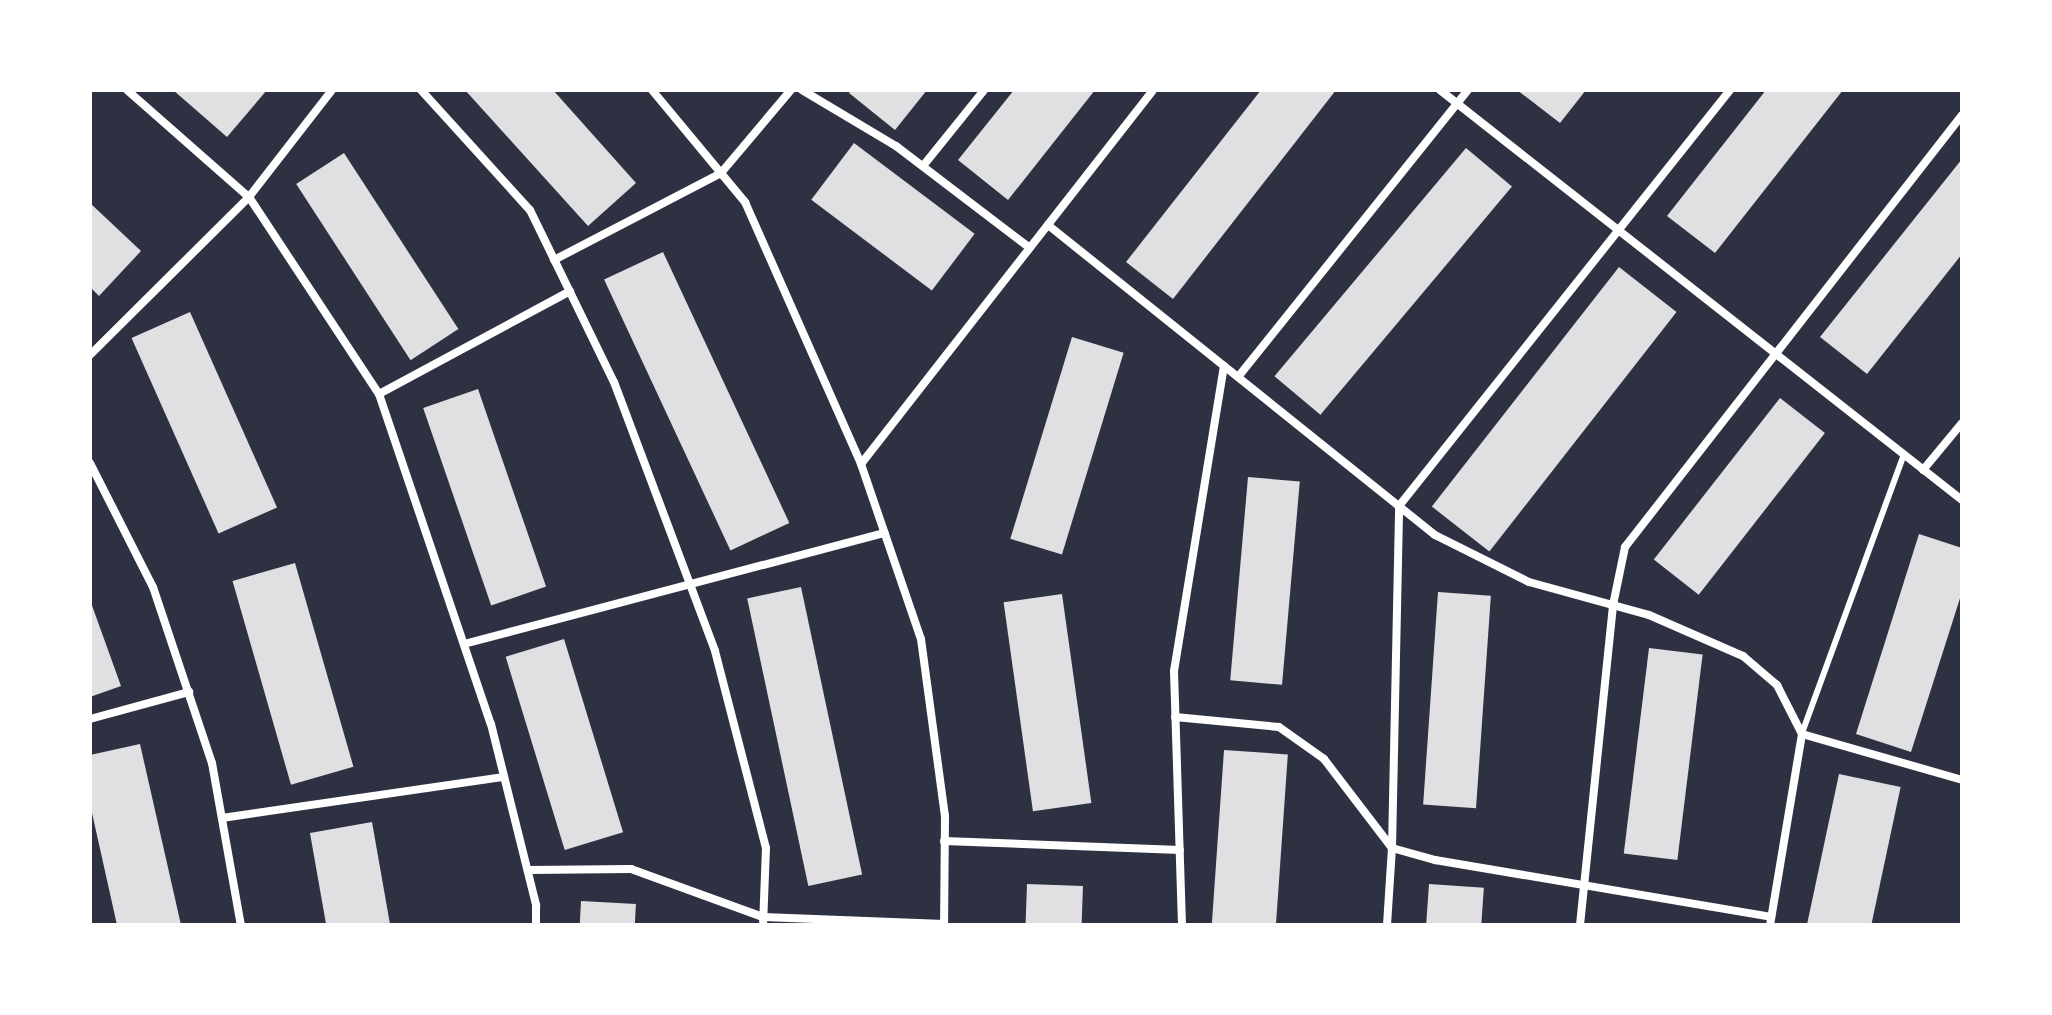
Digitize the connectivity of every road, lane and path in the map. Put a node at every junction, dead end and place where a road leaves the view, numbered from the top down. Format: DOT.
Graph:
graph roads {
  1 [pos="127,90"];
  2 [pos="332,90"];
  3 [pos="421,90"];
  4 [pos="652,90"];
  5 [pos="791,90"];
  6 [pos="802,90"];
  7 [pos="984,90"];
  8 [pos="1153,90"];
  9 [pos="1440,90"];
  10 [pos="1468,90"];
  11 [pos="1730,90"];
  12 [pos="1458,104"];
  13 [pos="1962,115"];
  14 [pos="923,166"];
  15 [pos="721,173"];
  16 [pos="249,197"];
  17 [pos="1048,225"];
  18 [pos="1618,230"];
  19 [pos="1030,248"];
  20 [pos="554,260"];
  21 [pos="570,291"];
  22 [pos="1775,353"];
  23 [pos="90,355"];
  24 [pos="1224,366"];
  25 [pos="1238,377"];
  26 [pos="379,394"];
  27 [pos="1962,423"];
  28 [pos="1904,455"];
  29 [pos="90,463"];
  30 [pos="861,464"];
  31 [pos="1923,470"];
  32 [pos="1962,500"];
  33 [pos="1399,506"];
  34 [pos="885,533"];
  35 [pos="690,584"];
  36 [pos="1613,605"];
  37 [pos="464,644"];
  38 [pos="189,692"];
  39 [pos="1175,717"];
  40 [pos="90,719"];
  41 [pos="1802,734"];
  42 [pos="504,777"];
  43 [pos="1962,780"];
  44 [pos="222,818"];
  45 [pos="944,841"];
  46 [pos="1392,848"];
  47 [pos="1180,850"];
  48 [pos="528,870"];
  49 [pos="1583,885"];
  50 [pos="763,921"];
  51 [pos="1771,921"];
  52 [pos="241,925"];
  53 [pos="536,925"];
  54 [pos="944,925"];
  55 [pos="1182,925"];
  56 [pos="1387,925"];
  57 [pos="1580,925"];
  1 -- 16 [label="street"];
  2 -- 16 [label="street"];
  3 -- 20 [label="street"];
  4 -- 15 [label="street"];
  5 -- 15 [label="street"];
  6 -- 14 [label="street"];
  7 -- 14 [label="street"];
  8 -- 17 [label="street"];
  9 -- 12 [label="street"];
  10 -- 12 [label="street"];
  11 -- 18 [label="street"];
  12 -- 18 [label="street"];
  12 -- 25 [label="street"];
  13 -- 22 [label="street"];
  14 -- 19 [label="street"];
  15 -- 20 [label="street"];
  15 -- 30 [label="street"];
  16 -- 23 [label="street"];
  16 -- 26 [label="street"];
  17 -- 19 [label="street"];
  17 -- 24 [label="street"];
  18 -- 22 [label="street"];
  18 -- 33 [label="street"];
  19 -- 30 [label="street"];
  20 -- 21 [label="street"];
  21 -- 26 [label="street"];
  21 -- 35 [label="street"];
  22 -- 28 [label="street"];
  22 -- 36 [label="street"];
  24 -- 25 [label="street"];
  24 -- 39 [label="street"];
  25 -- 33 [label="street"];
  26 -- 37 [label="street"];
  27 -- 31 [label="street"];
  28 -- 31 [label="street"];
  28 -- 41 [label="lane"];
  29 -- 38 [label="street"];
  30 -- 34 [label="street"];
  31 -- 32 [label="street"];
  33 -- 36 [label="street"];
  33 -- 46 [label="street"];
  34 -- 35 [label="street"];
  34 -- 45 [label="street"];
  35 -- 37 [label="street"];
  35 -- 50 [label="street"];
  36 -- 41 [label="street"];
  36 -- 49 [label="street"];
  37 -- 42 [label="street"];
  38 -- 40 [label="street"];
  38 -- 44 [label="street"];
  39 -- 46 [label="street"];
  39 -- 47 [label="street"];
  41 -- 43 [label="street"];
  41 -- 51 [label="street"];
  42 -- 44 [label="street"];
  42 -- 48 [label="street"];
  44 -- 52 [label="street"];
  45 -- 47 [label="street"];
  45 -- 54 [label="street"];
  46 -- 49 [label="street"];
  46 -- 56 [label="street"];
  47 -- 55 [label="street"];
  48 -- 50 [label="street"];
  48 -- 53 [label="street"];
  49 -- 51 [label="street"];
  49 -- 57 [label="street"];
  50 -- 54 [label="street"];
}
